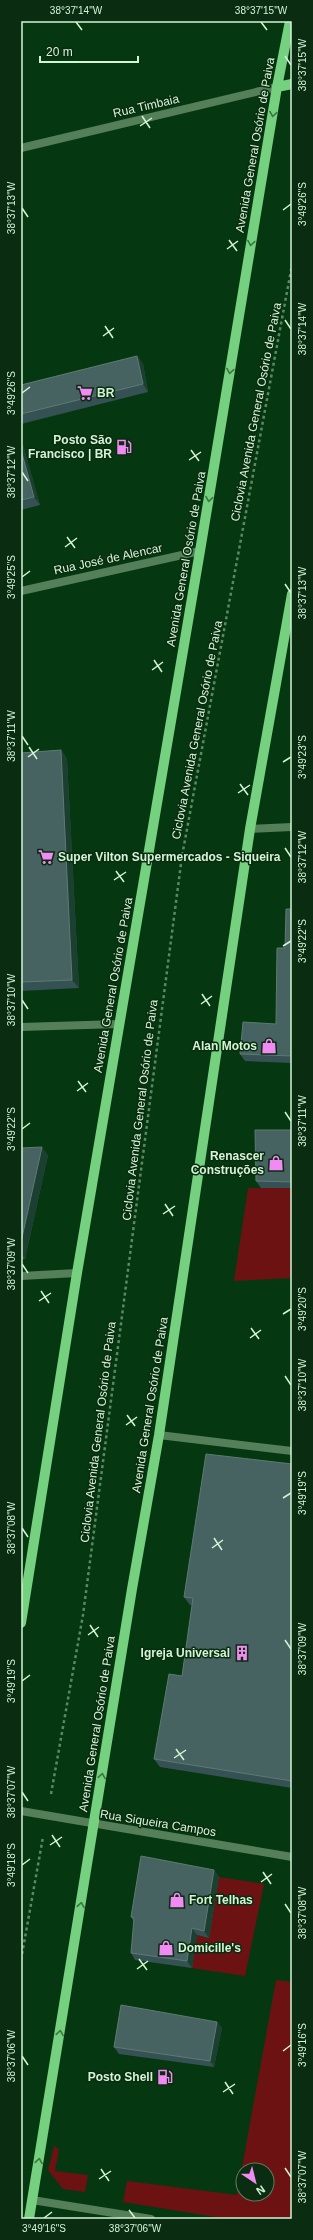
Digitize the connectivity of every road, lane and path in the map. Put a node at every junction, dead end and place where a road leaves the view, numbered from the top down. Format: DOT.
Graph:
graph roads {
  1 [pos="290,21"];
  2 [pos="292,84"];
  3 [pos="277,87"];
  4 [pos="21,148"];
  5 [pos="292,265"];
  6 [pos="200,551"];
  7 [pos="21,591"];
  8 [pos="292,594"];
  9 [pos="292,827"];
  10 [pos="250,829"];
  11 [pos="119,1024"];
  12 [pos="21,1027"];
  13 [pos="77,1273"];
  14 [pos="21,1276"];
  15 [pos="159,1435"];
  16 [pos="292,1451"];
  17 [pos="21,1623"];
  18 [pos="21,1811"];
  19 [pos="47,1816"];
  20 [pos="94,1824"];
  21 [pos="292,1857"];
  22 [pos="21,1960"];
  23 [pos="32,2200"];
  24 [pos="29,2219"];
  25 [pos="151,2219"];
  1 -- 3 [label="main road, Avenida General Osório de Paiva"];
  2 -- 3 [label="main road"];
  3 -- 4 [label="street, Rua Timbaia"];
  3 -- 6 [label="main road, Avenida General Osório de Paiva, one-way"];
  5 -- 19 [label="path, Ciclovia Avenida General Osório de Paiva"];
  6 -- 7 [label="street, Rua José de Alencar"];
  6 -- 11 [label="main road, Avenida General Osório de Paiva"];
  8 -- 10 [label="main road, Avenida General Osório de Paiva"];
  9 -- 10 [label="street"];
  10 -- 15 [label="main road, Avenida General Osório de Paiva"];
  11 -- 12 [label="street"];
  11 -- 13 [label="main road, Avenida General Osório de Paiva"];
  13 -- 14 [label="street"];
  13 -- 17 [label="main road, Avenida General Osório de Paiva"];
  15 -- 16 [label="street"];
  20 -- 15 [label="main road, Avenida General Osório de Paiva, one-way"];
  18 -- 19 [label="street, Rua Siqueira Campos"];
  19 -- 20 [label="street, Rua Siqueira Campos"];
  19 -- 22 [label="path, Ciclovia Avenida General Osório de Paiva"];
  20 -- 21 [label="street, Rua Siqueira Campos"];
  23 -- 20 [label="main road, Avenida General Osório de Paiva, one-way"];
  23 -- 24 [label="main road, Avenida General Osório de Paiva"];
  23 -- 25 [label="street"];
}
